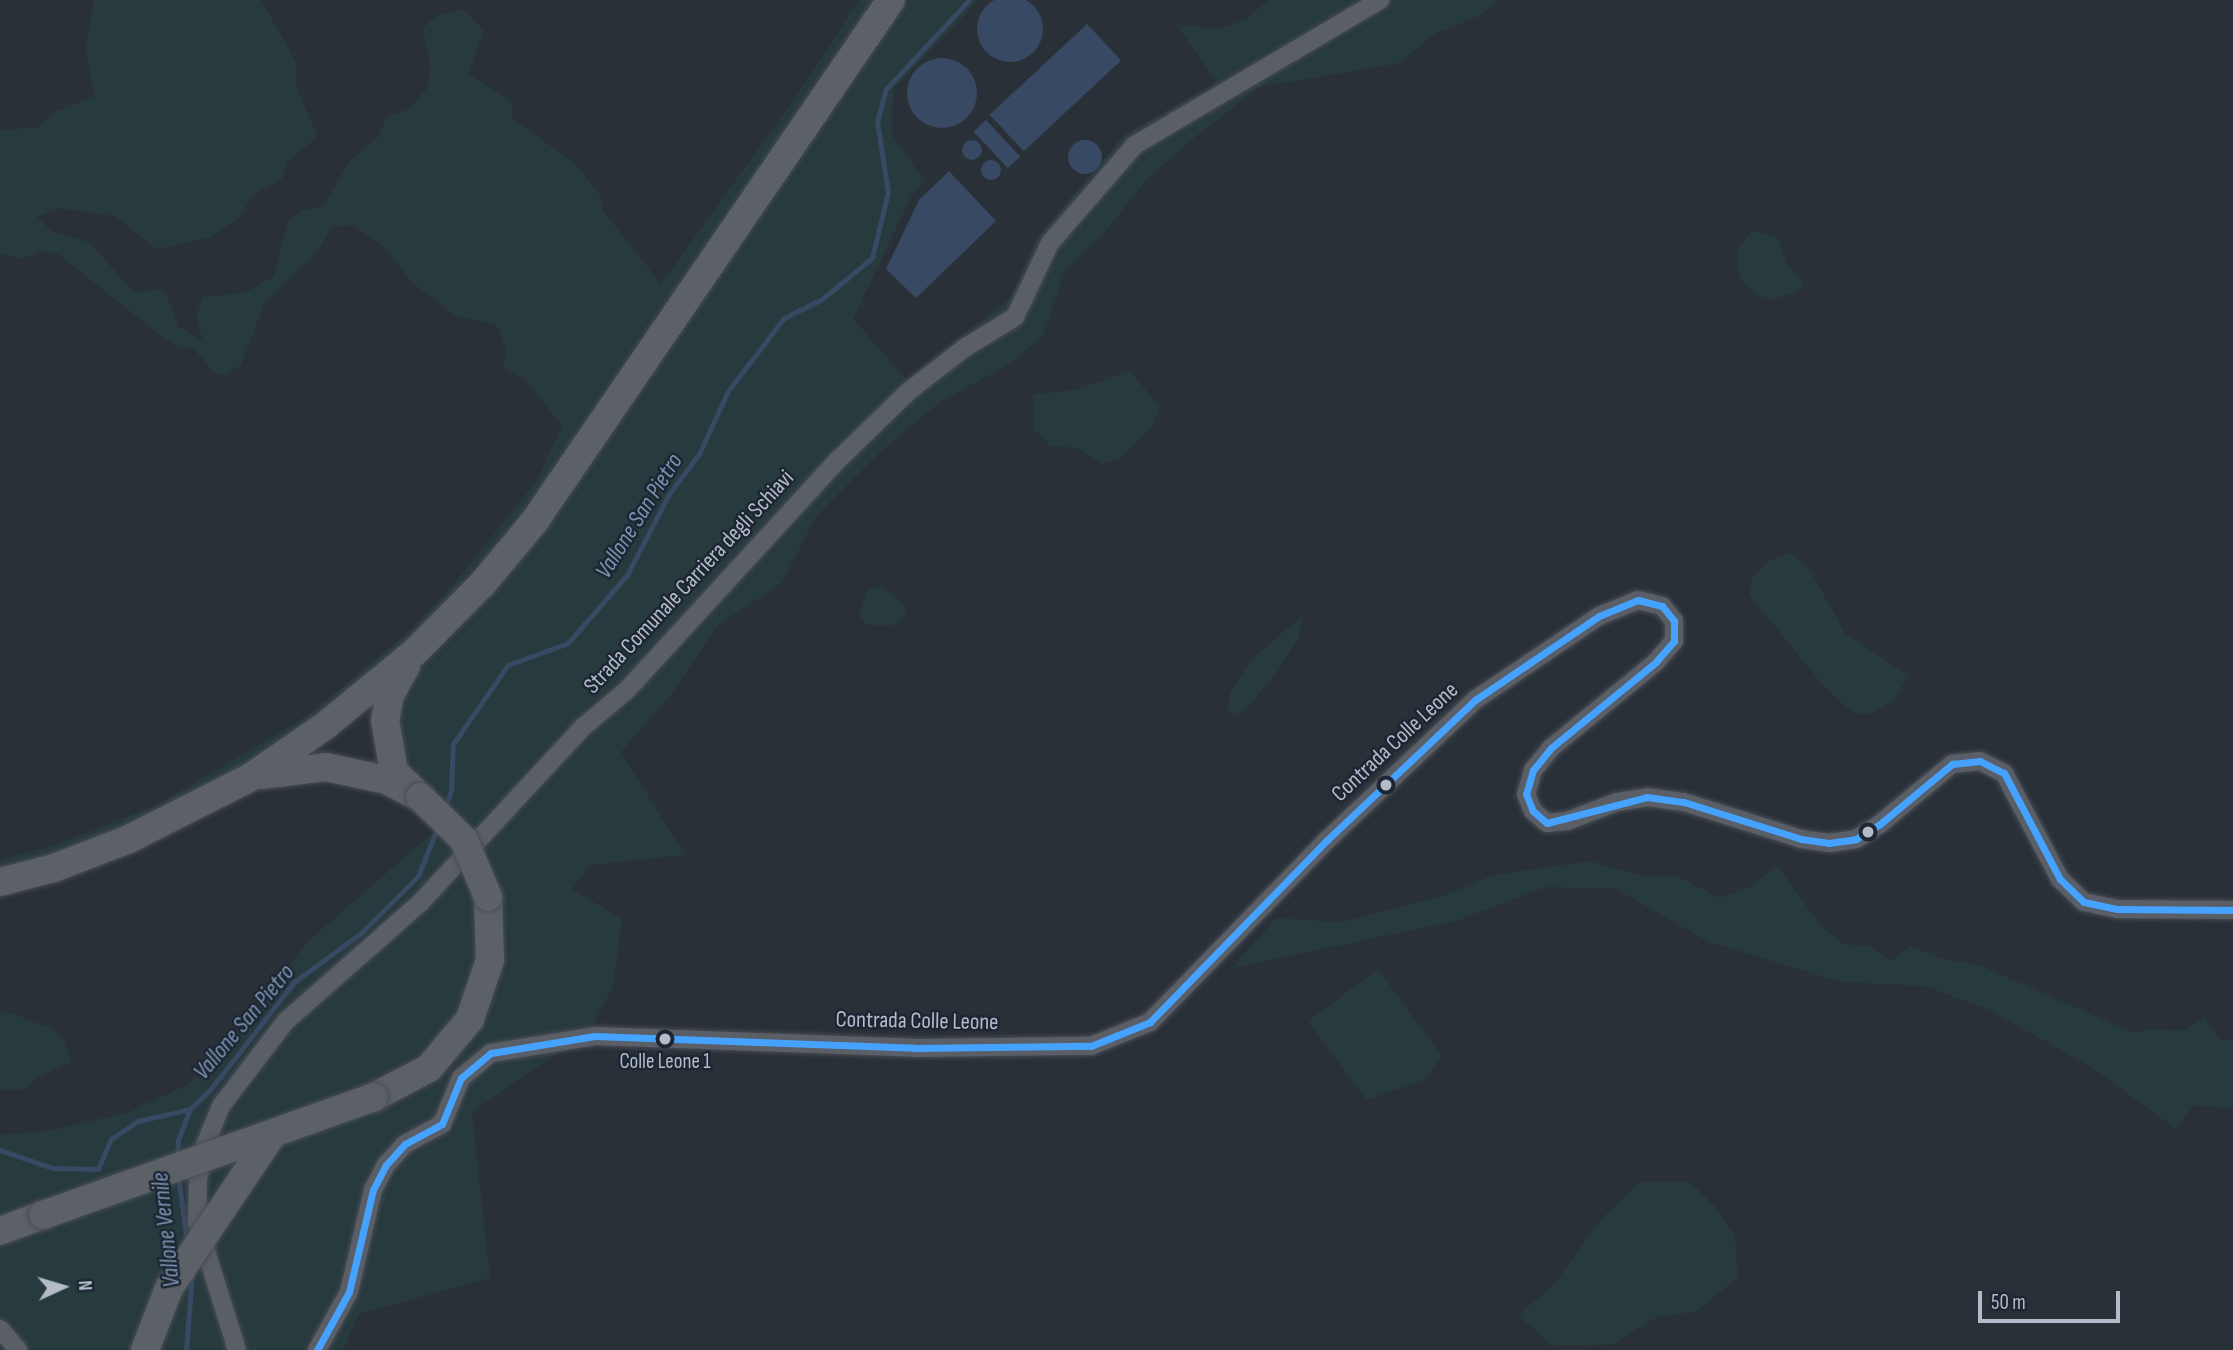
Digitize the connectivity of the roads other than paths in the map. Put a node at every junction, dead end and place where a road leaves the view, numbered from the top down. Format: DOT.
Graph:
graph roads {
  1 [pos="891,0"];
  2 [pos="1380,0"];
  3 [pos="415,652"];
  4 [pos="251,777"];
  5 [pos="420,797"];
  6 [pos="0,882"];
  7 [pos="2233,910"];
  8 [pos="271,1136"];
  9 [pos="5,1233"];
  10 [pos="2,1328"];
  11 [pos="18,1350"];
  12 [pos="145,1350"];
  13 [pos="237,1350"];
  14 [pos="317,1350"];
  1 -- 3 [label="main road"];
  2 -- 13 [label="street, Strada Comunale Carriera degli Schiavi"];
  3 -- 4 [label="main road"];
  3 -- 5 [label="main road"];
  4 -- 5 [label="main road"];
  4 -- 6 [label="main road"];
  5 -- 8 [label="main road, bridge"];
  7 -- 14 [label="street, Contrada Colle Leone"];
  8 -- 9 [label="main road, bridge"];
  8 -- 12 [label="main road, bridge"];
  10 -- 11 [label="street"];
}
